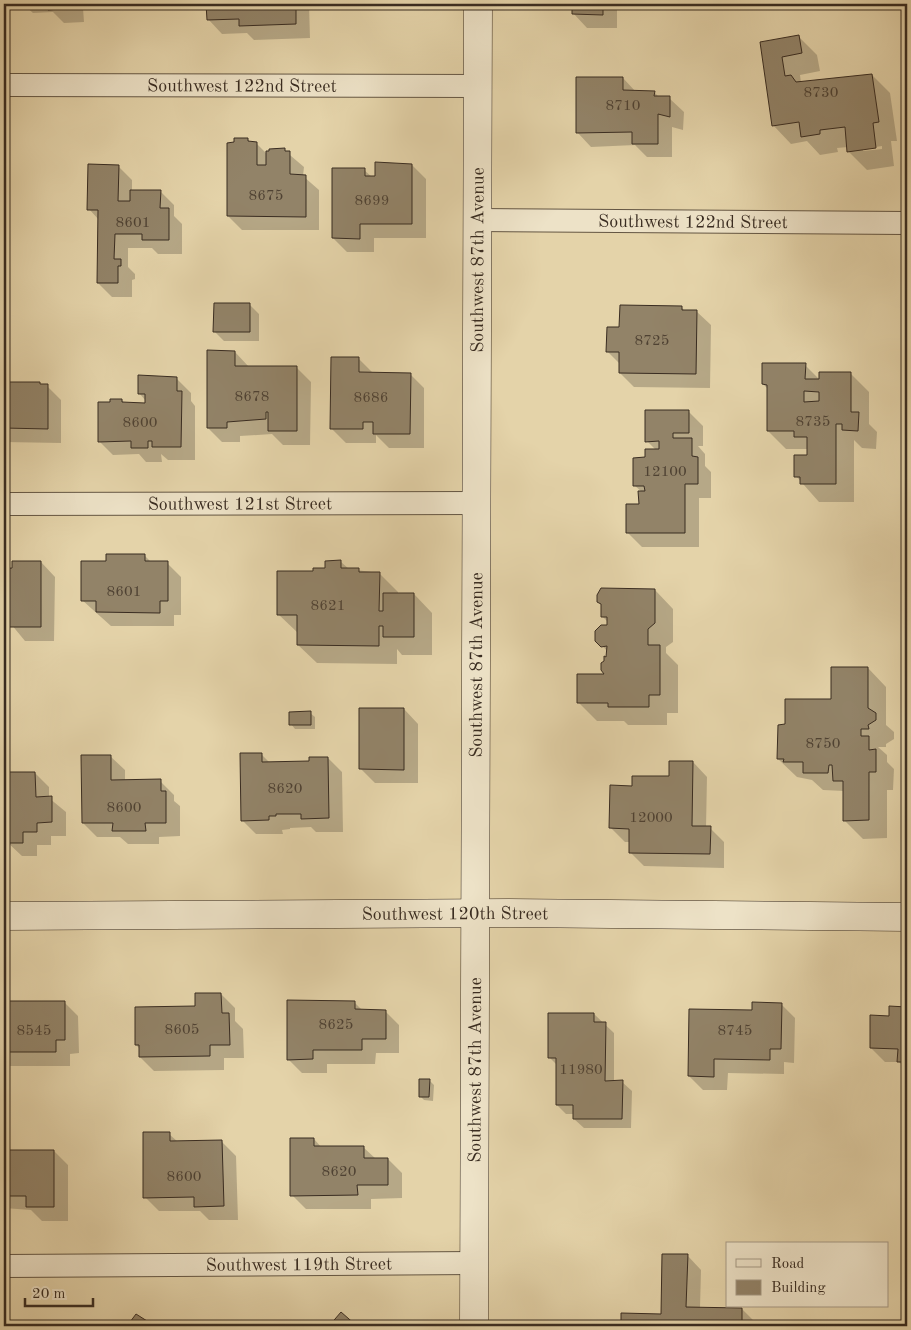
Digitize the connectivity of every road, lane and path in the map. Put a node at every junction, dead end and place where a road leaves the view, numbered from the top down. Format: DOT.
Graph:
graph roads {
  1 [pos="478,4"];
  2 [pos="4,85"];
  3 [pos="480,86"];
  4 [pos="478,220"];
  5 [pos="907,223"];
  6 [pos="478,503"];
  7 [pos="4,504"];
  8 [pos="476,913"];
  9 [pos="4,916"];
  10 [pos="907,917"];
  11 [pos="475,1263"];
  12 [pos="4,1266"];
  13 [pos="474,1326"];
  1 -- 3 [label="main road, Southwest 87th Avenue"];
  2 -- 3 [label="street, Southwest 122nd Street"];
  3 -- 4 [label="main road, Southwest 87th Avenue"];
  4 -- 5 [label="street, Southwest 122nd Street"];
  4 -- 6 [label="main road, Southwest 87th Avenue"];
  6 -- 7 [label="street, Southwest 121st Street"];
  6 -- 8 [label="main road, Southwest 87th Avenue"];
  8 -- 9 [label="main road, Southwest 120th Street"];
  8 -- 10 [label="main road, Southwest 120th Street"];
  8 -- 11 [label="main road, Southwest 87th Avenue"];
  11 -- 12 [label="street, Southwest 119th Street"];
  11 -- 13 [label="main road, Southwest 87th Avenue"];
}
